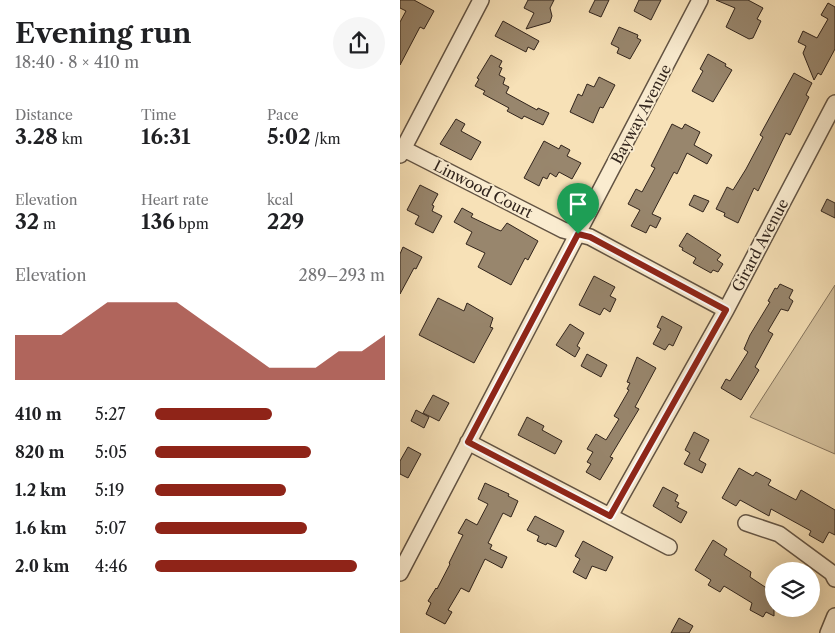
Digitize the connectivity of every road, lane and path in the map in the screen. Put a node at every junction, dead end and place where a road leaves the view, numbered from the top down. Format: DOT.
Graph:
graph roads {
  1 [pos="481,0"];
  2 [pos="700,0"];
  3 [pos="835,103"];
  4 [pos="401,150"];
  5 [pos="578,234"];
  6 [pos="726,310"];
  7 [pos="468,442"];
  8 [pos="610,516"];
  9 [pos="746,523"];
  10 [pos="669,547"];
  11 [pos="400,573"];
  12 [pos="835,579"];
  13 [pos="835,616"];
  14 [pos="828,633"];
  1 -- 4 [label="street"];
  2 -- 5 [label="street, Bayway Avenue"];
  3 -- 6 [label="street, Girard Avenue"];
  4 -- 5 [label="street, Linwood Court"];
  5 -- 6 [label="street, Linwood Court"];
  5 -- 7 [label="street, Bayway Avenue"];
  6 -- 8 [label="street, Girard Avenue"];
  7 -- 8 [label="street"];
  7 -- 11 [label="street, Bayway Avenue"];
  8 -- 10 [label="street"];
  9 -- 12 [label="street"];
  13 -- 14 [label="street"];
}
